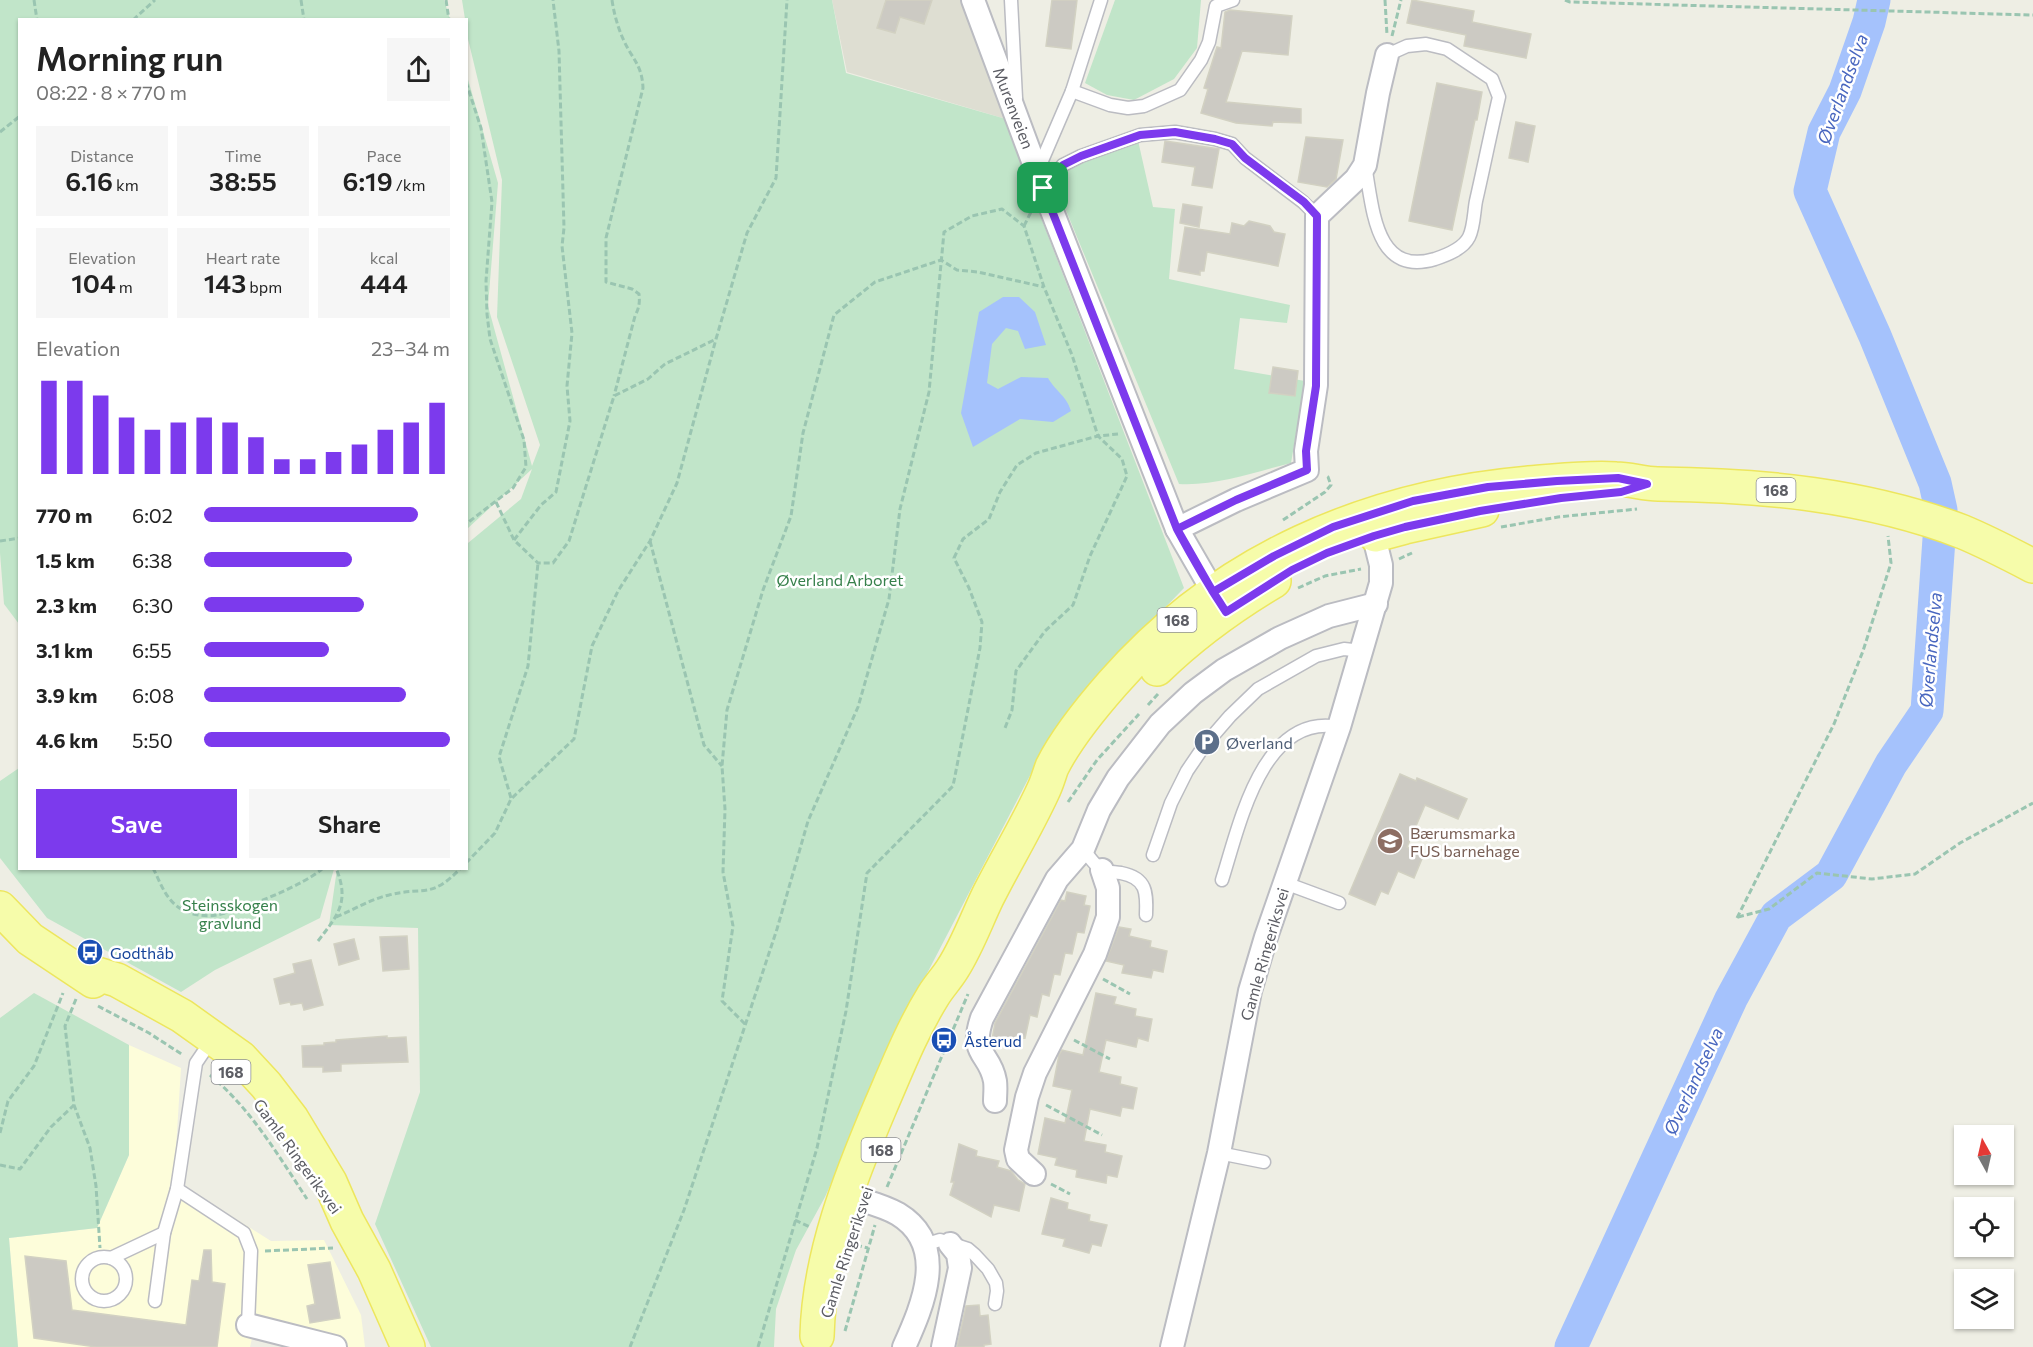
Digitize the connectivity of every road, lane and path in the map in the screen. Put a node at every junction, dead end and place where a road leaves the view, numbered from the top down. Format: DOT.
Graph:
graph roads {
  1 [pos="34,0"];
  2 [pos="154,0"];
  3 [pos="301,0"];
  4 [pos="446,0"];
  5 [pos="553,0"];
  6 [pos="612,0"];
  7 [pos="787,0"];
  8 [pos="973,0"];
  9 [pos="1011,0"];
  10 [pos="1101,0"];
  11 [pos="1233,0"];
  12 [pos="1385,0"];
  13 [pos="1401,0"];
  14 [pos="1565,0"];
  15 [pos="2033,15"];
  16 [pos="37,18"];
  17 [pos="135,18"];
  18 [pos="304,18"];
  19 [pos="448,18"];
  20 [pos="1387,55"];
  21 [pos="468,88"];
  22 [pos="1072,91"];
  23 [pos="18,117"];
  24 [pos="1018,120"];
  25 [pos="0,130"];
  26 [pos="1365,165"];
  27 [pos="1040,179"];
  28 [pos="1317,216"];
  29 [pos="941,260"];
  30 [pos="1044,287"];
  31 [pos="716,339"];
  32 [pos="614,396"];
  33 [pos="1098,436"];
  34 [pos="1307,470"];
  35 [pos="1645,496"];
  36 [pos="496,502"];
  37 [pos="1896,522"];
  38 [pos="468,523"];
  39 [pos="1276,525"];
  40 [pos="1494,528"];
  41 [pos="1177,529"];
  42 [pos="18,538"];
  43 [pos="1374,538"];
  44 [pos="514,540"];
  45 [pos="0,541"];
  46 [pos="650,542"];
  47 [pos="1414,552"];
  48 [pos="538,563"];
  49 [pos="2033,566"];
  50 [pos="1219,602"];
  51 [pos="1376,604"];
  52 [pos="1362,651"];
  53 [pos="1339,727"];
  54 [pos="1005,728"];
  55 [pos="722,766"];
  56 [pos="511,799"];
  57 [pos="2033,803"];
  58 [pos="1083,849"];
  59 [pos="1153,855"];
  60 [pos="468,861"];
  61 [pos="154,870"];
  62 [pos="321,870"];
  63 [pos="337,870"];
  64 [pos="459,870"];
  65 [pos="1102,870"];
  66 [pos="1222,880"];
  67 [pos="1285,883"];
  68 [pos="1340,903"];
  69 [pos="0,908"];
  70 [pos="1146,915"];
  71 [pos="336,917"];
  72 [pos="318,941"];
  73 [pos="1088,969"];
  74 [pos="73,984"];
  75 [pos="1130,994"];
  76 [pos="745,1024"];
  77 [pos="1056,1031"];
  78 [pos="205,1050"];
  79 [pos="1110,1059"];
  80 [pos="1027,1097"];
  81 [pos="995,1101"];
  82 [pos="74,1105"];
  83 [pos="0,1132"];
  84 [pos="1102,1135"];
  85 [pos="1219,1153"];
  86 [pos="1264,1162"];
  87 [pos="0,1165"];
  88 [pos="1034,1174"];
  89 [pos="889,1182"];
  90 [pos="177,1189"];
  91 [pos="308,1200"];
  92 [pos="863,1201"];
  93 [pos="164,1233"];
  94 [pos="337,1236"];
  95 [pos="950,1244"];
  96 [pos="924,1245"];
  97 [pos="251,1251"];
  98 [pos="106,1258"];
  99 [pos="155,1301"];
  100 [pos="995,1304"];
  101 [pos="248,1325"];
  102 [pos="825,1340"];
  103 [pos="334,1347"];
  104 [pos="408,1347"];
  105 [pos="630,1347"];
  106 [pos="758,1347"];
  107 [pos="904,1347"];
  108 [pos="943,1347"];
  109 [pos="1172,1347"];
  1 -- 16 [label="path"];
  2 -- 17 [label="path"];
  3 -- 18 [label="path"];
  4 -- 19 [label="path"];
  5 -- 44 [label="path"];
  6 -- 32 [label="path"];
  7 -- 31 [label="path"];
  8 -- 24 [label="street, Murenveien"];
  9 -- 24 [label="lane"];
  10 -- 22 [label="lane"];
  11 -- 22 [label="lane"];
  12 -- 20 [label="path"];
  13 -- 20 [label="path"];
  14 -- 15 [label="path"];
  20 -- 26 [label="street"];
  20 -- 26 [label="lane"];
  21 -- 36 [label="path"];
  22 -- 27 [label="lane"];
  23 -- 25 [label="path"];
  24 -- 27 [label="street, Murenveien"];
  26 -- 28 [label="street"];
  27 -- 28 [label="lane"];
  27 -- 41 [label="street, Murenveien"];
  28 -- 34 [label="street"];
  29 -- 30 [label="path"];
  29 -- 30 [label="path"];
  29 -- 55 [label="path"];
  29 -- 76 [label="path"];
  30 -- 33 [label="path"];
  31 -- 32 [label="path"];
  31 -- 46 [label="path"];
  32 -- 48 [label="path"];
  33 -- 54 [label="path"];
  33 -- 106 [label="path"];
  34 -- 39 [label="path"];
  34 -- 41 [label="street"];
  35 -- 37 [label="main road, Gamle Ringeriksvei / 168"];
  35 -- 40 [label="path"];
  35 -- 43 [label="main road, Gamle Ringeriksvei / 168"];
  36 -- 38 [label="path"];
  36 -- 44 [label="path"];
  37 -- 49 [label="main road, Gamle Ringeriksvei / 168"];
  37 -- 57 [label="path"];
  41 -- 50 [label="street, Murenveien"];
  42 -- 45 [label="path"];
  43 -- 47 [label="path"];
  43 -- 50 [label="main road, Gamle Ringeriksvei / 168"];
  43 -- 51 [label="street, Gamle Ringeriksvei"];
  44 -- 48 [label="path"];
  46 -- 55 [label="path"];
  46 -- 56 [label="path"];
  48 -- 56 [label="path"];
  50 -- 92 [label="main road, Gamle Ringeriksvei / 168"];
  51 -- 52 [label="street, Gamle Ringeriksvei"];
  51 -- 58 [label="street"];
  52 -- 53 [label="street, Gamle Ringeriksvei"];
  52 -- 59 [label="lane"];
  53 -- 66 [label="lane"];
  53 -- 67 [label="street, Gamle Ringeriksvei"];
  55 -- 76 [label="path"];
  56 -- 60 [label="path"];
  58 -- 65 [label="lane"];
  58 -- 81 [label="street"];
  61 -- 62 [label="path"];
  63 -- 71 [label="path"];
  64 -- 71 [label="path"];
  65 -- 70 [label="lane"];
  65 -- 73 [label="street"];
  67 -- 68 [label="lane"];
  67 -- 85 [label="street, Gamle Ringeriksvei"];
  69 -- 74 [label="main road, Gamle Ringeriksvei / 168"];
  71 -- 72 [label="path"];
  73 -- 75 [label="path"];
  73 -- 77 [label="street"];
  74 -- 78 [label="main road, Gamle Ringeriksvei / 168"];
  74 -- 82 [label="path"];
  74 -- 83 [label="path"];
  76 -- 105 [label="path"];
  77 -- 79 [label="path"];
  77 -- 80 [label="street"];
  78 -- 90 [label="lane"];
  78 -- 91 [label="path"];
  78 -- 94 [label="main road, Gamle Ringeriksvei / 168"];
  80 -- 84 [label="path"];
  80 -- 88 [label="street"];
  82 -- 87 [label="path"];
  82 -- 98 [label="path"];
  85 -- 86 [label="lane"];
  85 -- 109 [label="street, Gamle Ringeriksvei"];
  89 -- 92 [label="path"];
  90 -- 93 [label="lane"];
  90 -- 97 [label="lane"];
  92 -- 96 [label="street"];
  92 -- 102 [label="path"];
  92 -- 102 [label="main road, Gamle Ringeriksvei / 168"];
  93 -- 98 [label="lane"];
  93 -- 99 [label="lane"];
  94 -- 97 [label="path"];
  94 -- 104 [label="main road, Gamle Ringeriksvei / 168"];
  95 -- 96 [label="lane"];
  95 -- 100 [label="lane"];
  95 -- 108 [label="street"];
  96 -- 107 [label="street"];
  97 -- 101 [label="lane"];
  101 -- 103 [label="street"];
}
